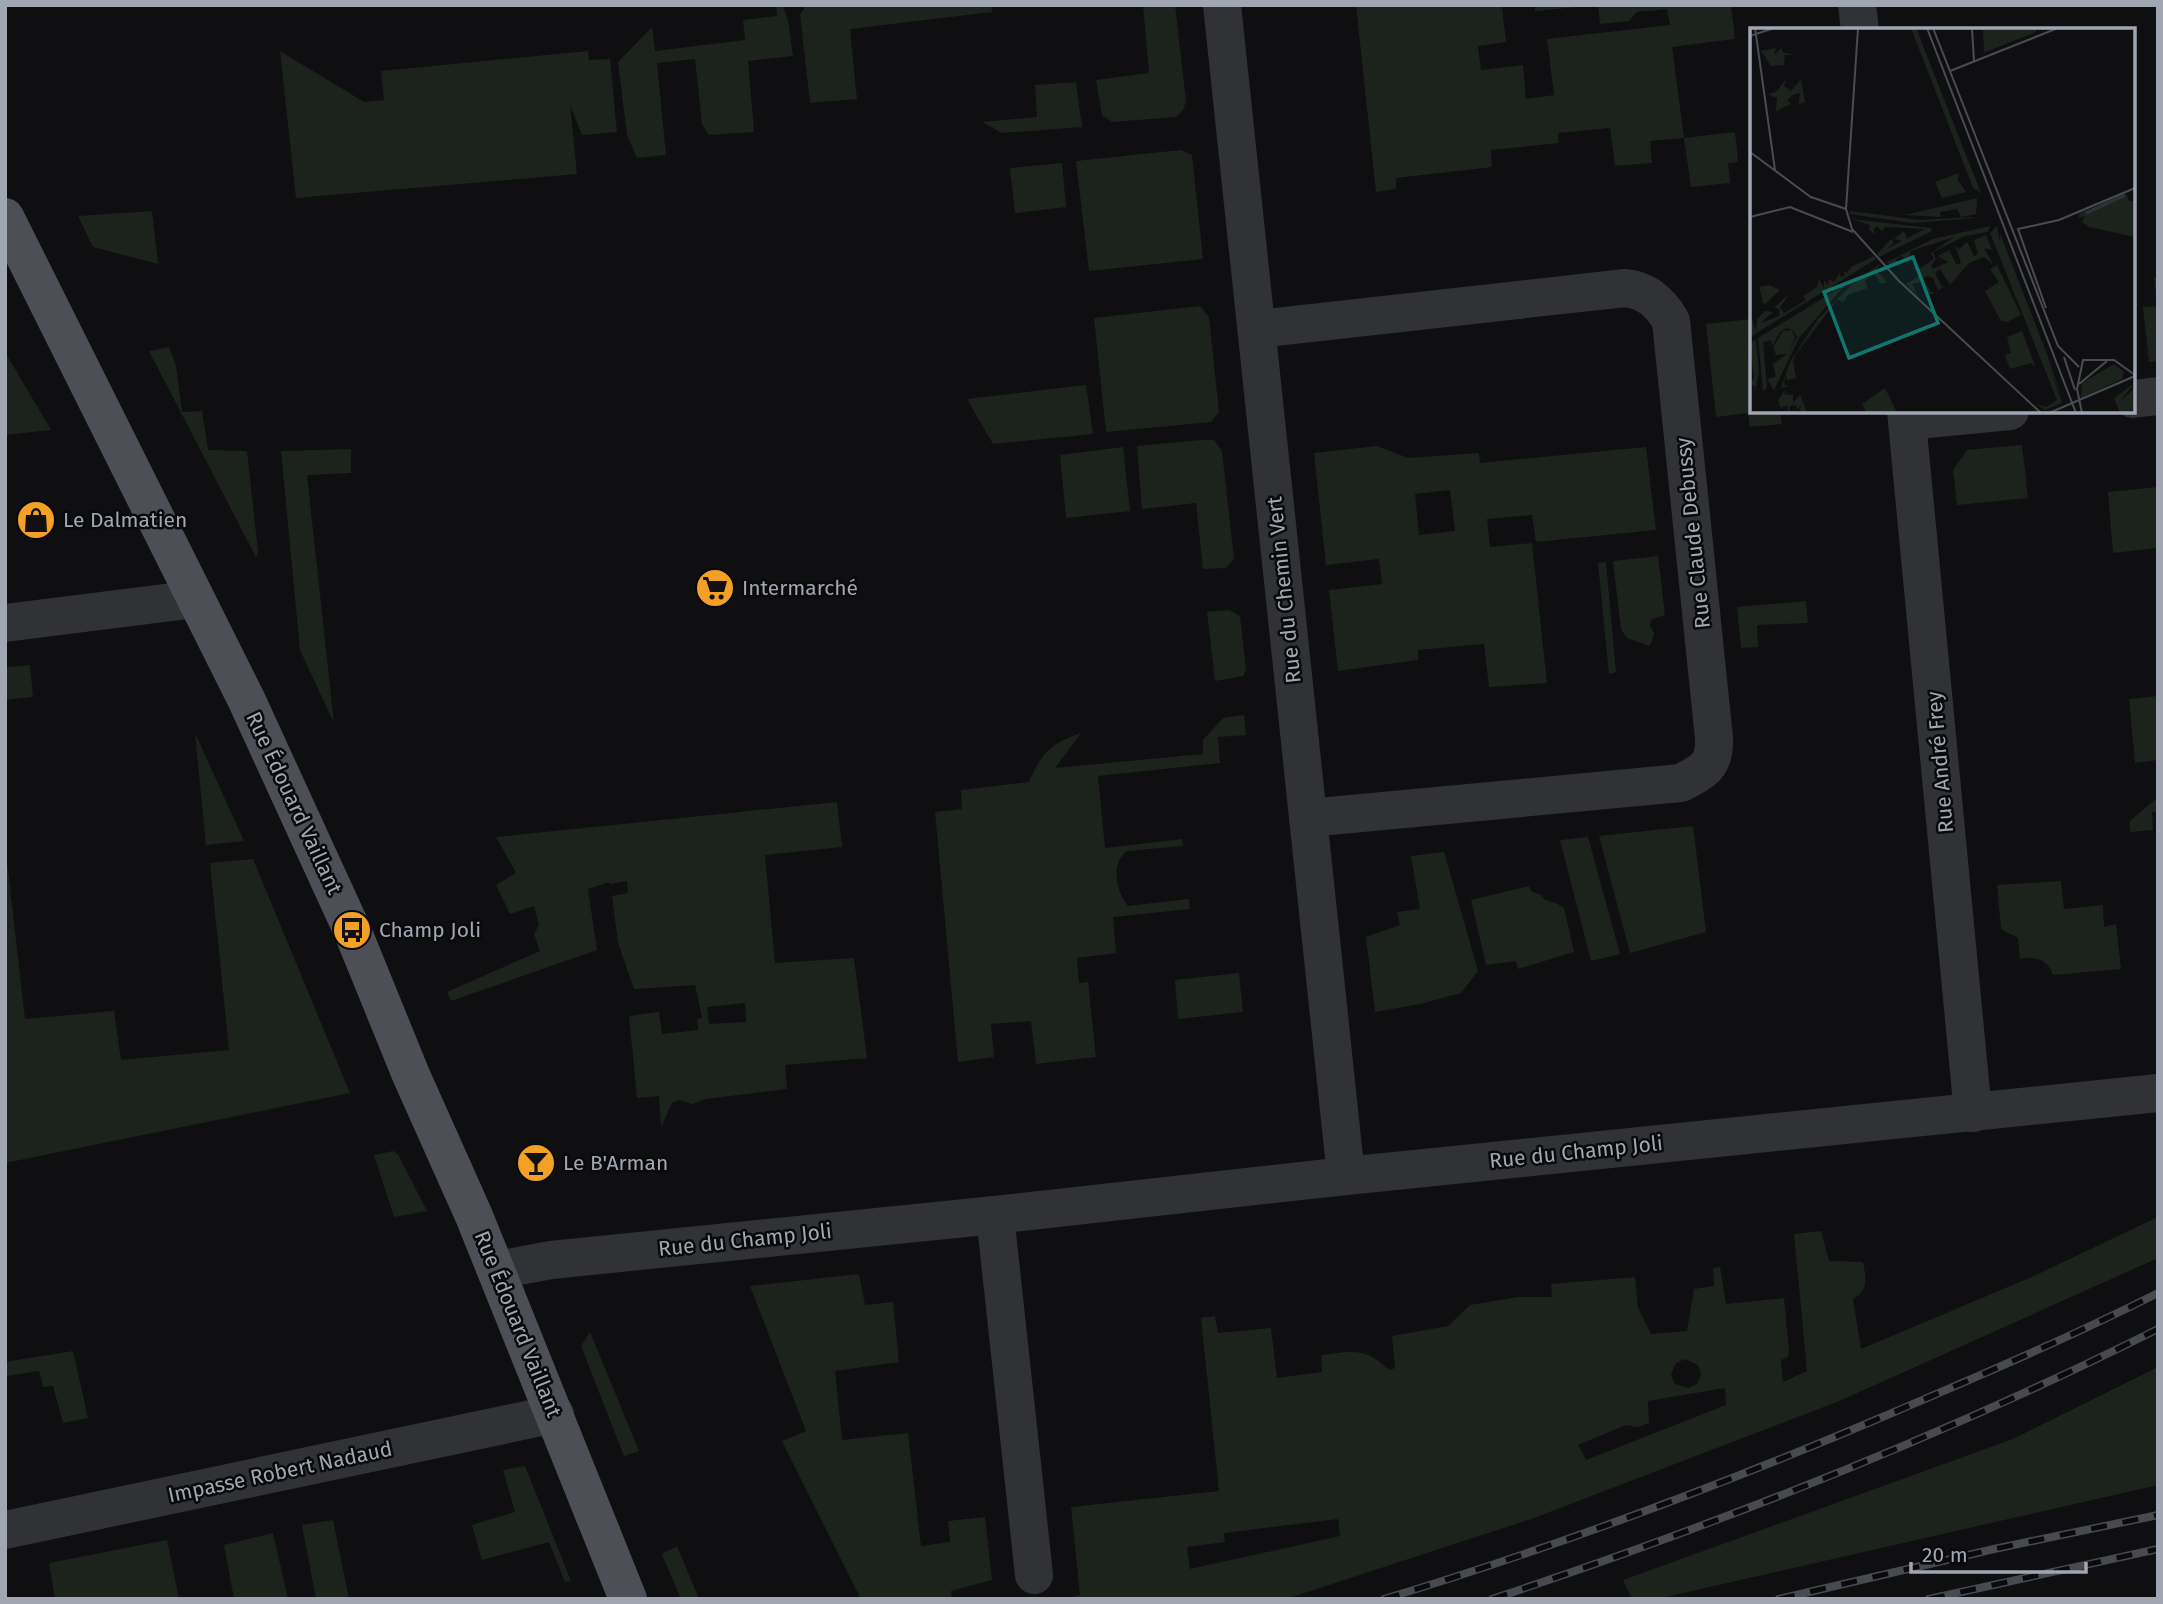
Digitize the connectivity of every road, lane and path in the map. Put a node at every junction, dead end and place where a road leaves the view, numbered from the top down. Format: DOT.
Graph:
graph roads {
  1 [pos="1222,5"];
  2 [pos="1857,5"];
  3 [pos="1860,28"];
  4 [pos="8,229"];
  5 [pos="1256,329"];
  6 [pos="2158,396"];
  7 [pos="2135,398"];
  8 [pos="1969,413"];
  9 [pos="1907,416"];
  10 [pos="197,599"];
  11 [pos="5,623"];
  12 [pos="1308,818"];
  13 [pos="2158,1093"];
  14 [pos="1973,1113"];
  15 [pos="1346,1175"];
  16 [pos="995,1215"];
  17 [pos="497,1270"];
  18 [pos="555,1414"];
  19 [pos="5,1530"];
  20 [pos="1034,1575"];
  21 [pos="628,1599"];
  1 -- 5 [label="street, Rue du Chemin Vert"];
  2 -- 3 [label="street"];
  4 -- 10 [label="main road, Rue Édouard Vaillant"];
  5 -- 12 [label="street, Rue du Chemin Vert"];
  5 -- 12 [label="street, Rue Claude Debussy"];
  6 -- 7 [label="street"];
  8 -- 9 [label="street"];
  9 -- 14 [label="street, Rue André Frey"];
  10 -- 11 [label="street"];
  10 -- 17 [label="main road, Rue Édouard Vaillant"];
  12 -- 15 [label="street, Rue du Chemin Vert"];
  13 -- 14 [label="street, Rue du Champ Joli"];
  14 -- 15 [label="street, Rue du Champ Joli"];
  15 -- 16 [label="street, Rue du Champ Joli"];
  16 -- 17 [label="street, Rue du Champ Joli"];
  16 -- 20 [label="street"];
  17 -- 18 [label="main road, Rue Édouard Vaillant"];
  18 -- 19 [label="street, Impasse Robert Nadaud"];
  18 -- 21 [label="main road, Rue Édouard Vaillant"];
}
